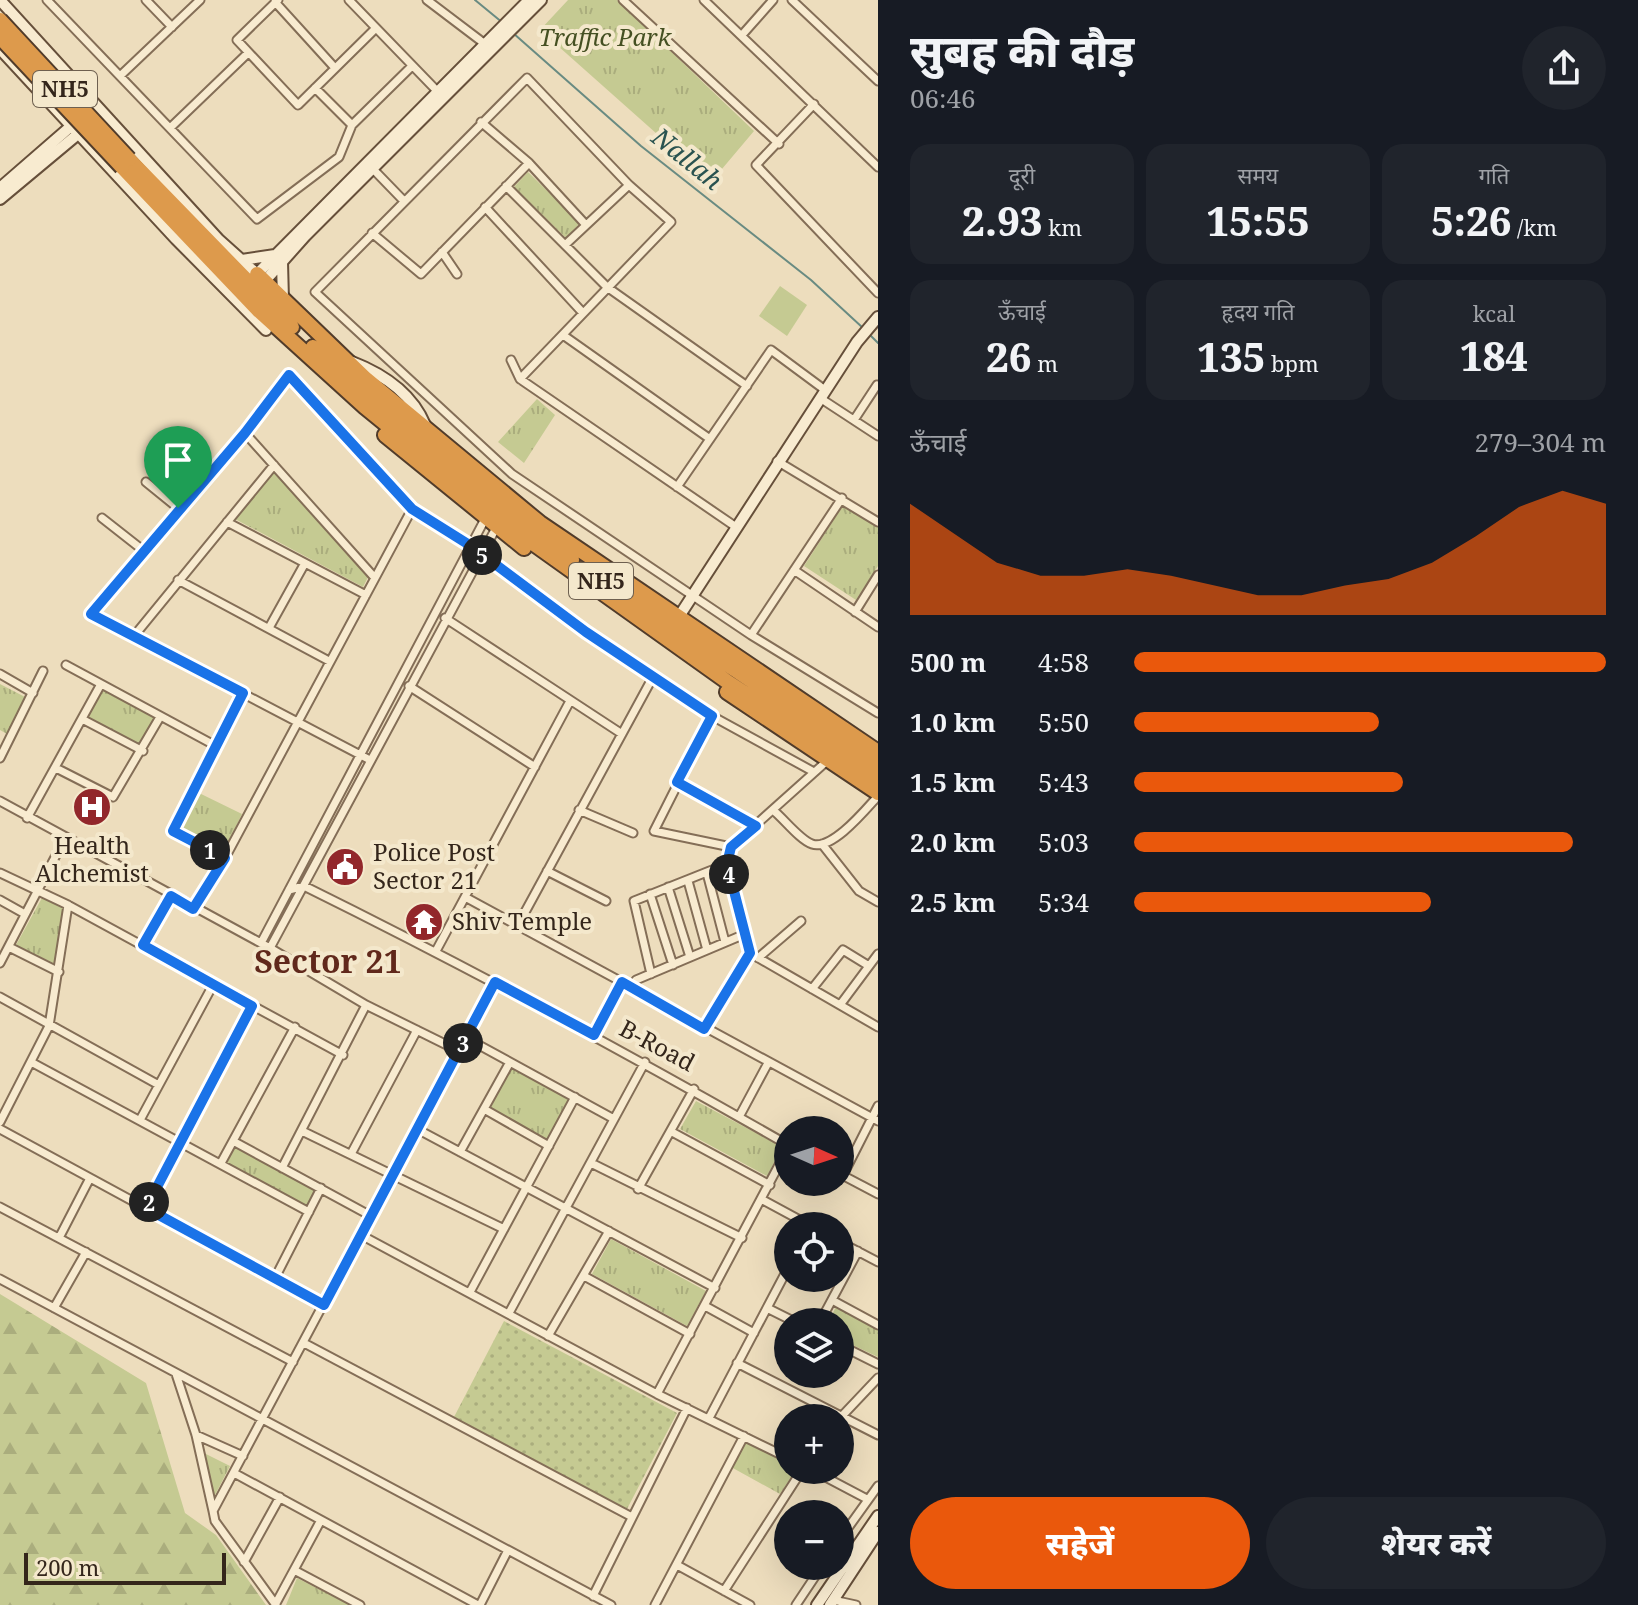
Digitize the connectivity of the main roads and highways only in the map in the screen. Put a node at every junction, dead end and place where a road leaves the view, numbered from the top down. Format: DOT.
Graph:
graph roads {
  1 [pos="0,20"];
  2 [pos="0,37"];
  3 [pos="126,163"];
  4 [pos="261,278"];
  5 [pos="258,310"];
  6 [pos="347,366"];
  7 [pos="423,433"];
  8 [pos="710,661"];
  9 [pos="878,752"];
  10 [pos="878,765"];
  11 [pos="878,779"];
  12 [pos="878,794"];
  1 -- 3 [label="highway, NH5, bridge"];
  2 -- 3 [label="highway, NH5, bridge"];
  3 -- 5 [label="highway, NH5"];
  3 -- 6 [label="highway, NH5"];
  4 -- 6 [label="highway"];
  5 -- 8 [label="highway, NH5"];
  5 -- 8 [label="highway"];
  6 -- 7 [label="highway, NH5"];
  7 -- 8 [label="highway, NH5"];
  7 -- 8 [label="highway"];
  8 -- 9 [label="highway"];
  8 -- 10 [label="highway, NH5"];
  8 -- 11 [label="highway, NH5"];
  8 -- 12 [label="highway"];
}
